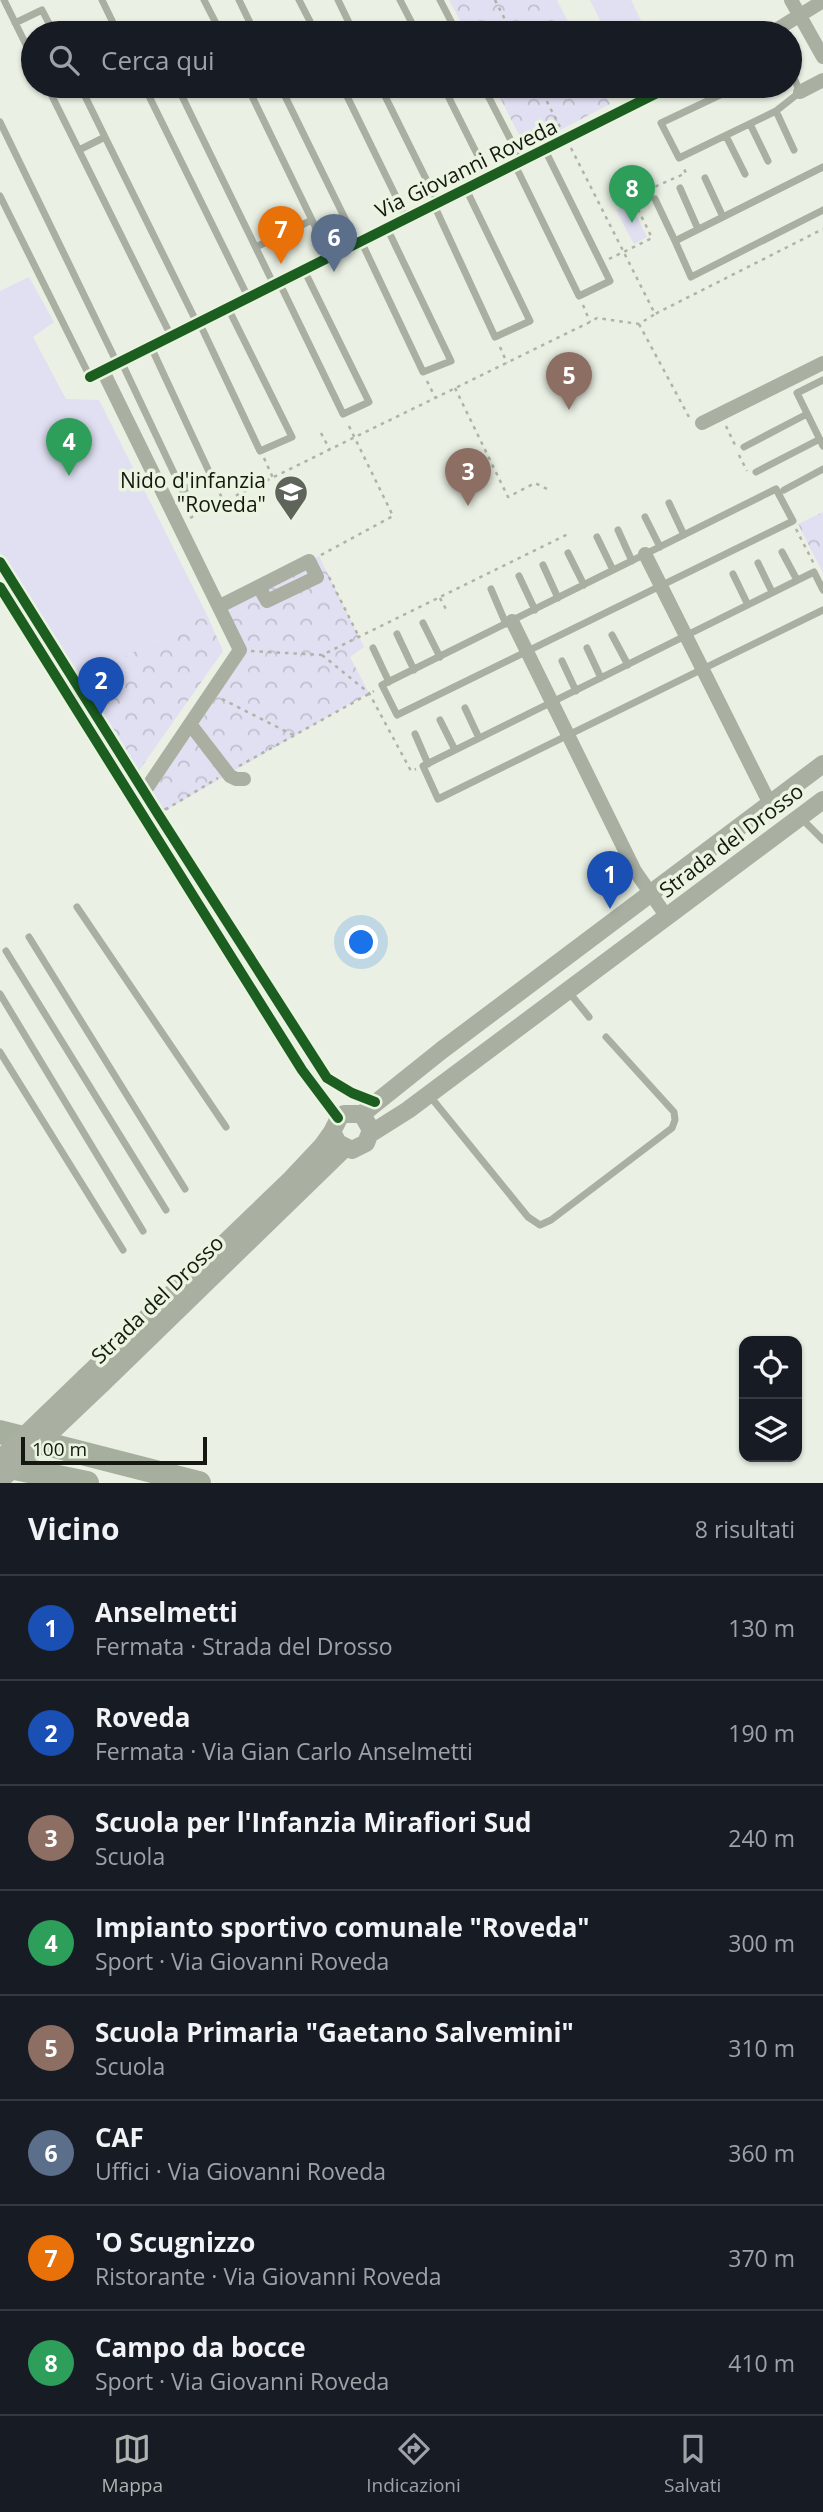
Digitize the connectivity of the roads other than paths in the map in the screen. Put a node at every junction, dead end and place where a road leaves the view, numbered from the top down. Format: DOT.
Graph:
graph roads {
  1 [pos="4,0"];
  2 [pos="102,0"];
  3 [pos="204,0"];
  4 [pos="239,0"];
  5 [pos="299,0"];
  6 [pos="338,0"];
  7 [pos="440,0"];
  8 [pos="791,0"];
  9 [pos="823,1"];
  10 [pos="401,2"];
  11 [pos="800,16"];
  12 [pos="48,21"];
  13 [pos="112,21"];
  14 [pos="215,21"];
  15 [pos="249,21"];
  16 [pos="310,21"];
  17 [pos="348,21"];
  18 [pos="411,21"];
  19 [pos="451,21"];
  20 [pos="791,21"];
  21 [pos="15,23"];
  22 [pos="21,35"];
  23 [pos="823,57"];
  24 [pos="823,80"];
  25 [pos="802,91"];
  26 [pos="53,98"];
  27 [pos="86,98"];
  28 [pos="150,98"];
  29 [pos="183,98"];
  30 [pos="253,98"];
  31 [pos="287,98"];
  32 [pos="348,98"];
  33 [pos="386,98"];
  34 [pos="449,98"];
  35 [pos="488,98"];
  36 [pos="647,98"];
  37 [pos="714,98"];
  38 [pos="792,98"];
  39 [pos="775,111"];
  40 [pos="0,122"];
  41 [pos="750,124"];
  42 [pos="726,136"];
  43 [pos="105,137"];
  44 [pos="545,150"];
  45 [pos="794,150"];
  46 [pos="81,154"];
  47 [pos="768,161"];
  48 [pos="518,164"];
  49 [pos="823,167"];
  50 [pos="745,174"];
  51 [pos="489,178"];
  52 [pos="705,178"];
  53 [pos="680,188"];
  54 [pos="466,189"];
  55 [pos="0,196"];
  56 [pos="655,199"];
  57 [pos="436,204"];
  58 [pos="823,211"];
  59 [pos="723,217"];
  60 [pos="407,219"];
  61 [pos="312,220"];
  62 [pos="387,229"];
  63 [pos="698,229"];
  64 [pos="675,241"];
  65 [pos="359,242"];
  66 [pos="256,247"];
  67 [pos="330,257"];
  68 [pos="304,270"];
  69 [pos="276,283"];
  70 [pos="248,297"];
  71 [pos="228,308"];
  72 [pos="198,323"];
  73 [pos="172,336"];
  74 [pos="150,347"];
  75 [pos="119,362"];
  76 [pos="823,363"];
  77 [pos="96,374"];
  78 [pos="823,380"];
  79 [pos="807,414"];
  80 [pos="696,421"];
  81 [pos="821,443"];
  82 [pos="744,447"];
  83 [pos="823,469"];
  84 [pos="756,472"];
  85 [pos="784,490"];
  86 [pos="669,503"];
  87 [pos="645,517"];
  88 [pos="618,530"];
  89 [pos="684,535"];
  90 [pos="597,537"];
  91 [pos="660,547"];
  92 [pos="782,552"];
  93 [pos="568,553"];
  94 [pos="639,557"];
  95 [pos="314,559"];
  96 [pos="758,563"];
  97 [pos="543,565"];
  98 [pos="613,570"];
  99 [pos="733,574"];
  100 [pos="519,576"];
  101 [pos="797,580"];
  102 [pos="584,585"];
  103 [pos="662,586"];
  104 [pos="0,587"];
  105 [pos="491,589"];
  106 [pos="823,590"];
  107 [pos="772,592"];
  108 [pos="558,598"];
  109 [pos="748,604"];
  110 [pos="220,606"];
  111 [pos="535,610"];
  112 [pos="823,610"];
  113 [pos="423,623"];
  114 [pos="509,623"];
  115 [pos="397,634"];
  116 [pos="612,635"];
  117 [pos="687,636"];
  118 [pos="373,648"];
  119 [pos="587,648"];
  120 [pos="526,652"];
  121 [pos="440,657"];
  122 [pos="562,661"];
  123 [pos="628,665"];
  124 [pos="414,670"];
  125 [pos="703,670"];
  126 [pos="601,678"];
  127 [pos="389,682"];
  128 [pos="576,691"];
  129 [pos="552,703"];
  130 [pos="465,708"];
  131 [pos="440,720"];
  132 [pos="190,724"];
  133 [pos="415,734"];
  134 [pos="568,736"];
  135 [pos="479,738"];
  136 [pos="455,750"];
  137 [pos="823,764"];
  138 [pos="426,765"];
  139 [pos="244,779"];
  140 [pos="140,798"];
  141 [pos="823,800"];
  142 [pos="770,804"];
  143 [pos="800,817"];
  144 [pos="823,840"];
  145 [pos="650,893"];
  146 [pos="77,907"];
  147 [pos="667,917"];
  148 [pos="29,937"];
  149 [pos="6,951"];
  150 [pos="568,991"];
  151 [pos="0,994"];
  152 [pos="589,1017"];
  153 [pos="606,1037"];
  154 [pos="0,1052"];
  155 [pos="429,1095"];
  156 [pos="362,1114"];
  157 [pos="335,1125"];
  158 [pos="226,1128"];
  159 [pos="370,1135"];
  160 [pos="345,1148"];
  161 [pos="185,1189"];
  162 [pos="166,1210"];
  163 [pos="143,1231"];
  164 [pos="123,1250"];
  165 [pos="0,1432"];
  166 [pos="0,1459"];
  167 [pos="0,1465"];
  168 [pos="0,1475"];
  169 [pos="0,1481"];
  170 [pos="84,1482"];
  171 [pos="199,1483"];
  1 -- 21 [label="lane"];
  2 -- 13 [label="lane"];
  3 -- 14 [label="lane"];
  4 -- 15 [label="lane"];
  5 -- 16 [label="lane"];
  6 -- 17 [label="lane"];
  7 -- 19 [label="lane"];
  8 -- 11 [label="street"];
  9 -- 11 [label="street"];
  10 -- 18 [label="lane"];
  11 -- 20 [label="street"];
  11 -- 23 [label="street"];
  12 -- 21 [label="lane"];
  21 -- 22 [label="lane"];
  24 -- 25 [label="street"];
  26 -- 46 [label="lane"];
  27 -- 43 [label="lane"];
  28 -- 70 [label="lane"];
  29 -- 66 [label="lane"];
  30 -- 61 [label="lane"];
  31 -- 65 [label="lane, Via Giovanni Roveda"];
  32 -- 60 [label="lane, Via Giovanni Roveda"];
  33 -- 57 [label="lane, Via Giovanni Roveda"];
  34 -- 51 [label="lane, Via Giovanni Roveda"];
  35 -- 48 [label="lane, Via Giovanni Roveda"];
  36 -- 44 [label="street, Via Giovanni Roveda"];
  37 -- 42 [label="lane"];
  38 -- 39 [label="lane"];
  39 -- 41 [label="lane"];
  39 -- 45 [label="lane"];
  40 -- 75 [label="lane"];
  41 -- 42 [label="lane"];
  41 -- 47 [label="lane"];
  42 -- 50 [label="lane"];
  43 -- 46 [label="lane"];
  43 -- 72 [label="lane"];
  44 -- 48 [label="street, Via Giovanni Roveda"];
  44 -- 48 [label="lane, Via Giovanni Roveda"];
  46 -- 73 [label="lane"];
  48 -- 51 [label="street, Via Giovanni Roveda"];
  49 -- 59 [label="lane"];
  51 -- 54 [label="street, Via Giovanni Roveda"];
  52 -- 59 [label="lane"];
  53 -- 63 [label="lane"];
  54 -- 57 [label="street, Via Giovanni Roveda"];
  54 -- 57 [label="lane, Via Giovanni Roveda"];
  55 -- 77 [label="lane"];
  56 -- 64 [label="lane"];
  57 -- 60 [label="street, Via Giovanni Roveda"];
  58 -- 64 [label="lane"];
  59 -- 63 [label="lane"];
  60 -- 62 [label="street, Via Giovanni Roveda"];
  61 -- 66 [label="lane"];
  61 -- 67 [label="lane"];
  62 -- 65 [label="street, Via Giovanni Roveda"];
  62 -- 65 [label="lane, Via Giovanni Roveda"];
  63 -- 64 [label="lane"];
  65 -- 67 [label="street, Via Giovanni Roveda"];
  66 -- 69 [label="lane"];
  67 -- 68 [label="street, Via Giovanni Roveda"];
  68 -- 69 [label="street, Via Giovanni Roveda"];
  68 -- 69 [label="lane"];
  69 -- 70 [label="street, Via Giovanni Roveda"];
  70 -- 71 [label="street, Via Giovanni Roveda"];
  71 -- 72 [label="street, Via Giovanni Roveda"];
  71 -- 72 [label="lane"];
  72 -- 73 [label="street, Via Giovanni Roveda"];
  73 -- 74 [label="street, Via Giovanni Roveda"];
  74 -- 75 [label="street, Via Giovanni Roveda"];
  74 -- 75 [label="lane"];
  75 -- 77 [label="street, Via Giovanni Roveda"];
  76 -- 80 [label="street"];
  77 -- 110 [label="street"];
  78 -- 79 [label="lane"];
  79 -- 81 [label="lane"];
  79 -- 82 [label="lane"];
  81 -- 84 [label="lane"];
  83 -- 85 [label="lane"];
  86 -- 89 [label="lane"];
  87 -- 91 [label="lane"];
  88 -- 94 [label="lane"];
  89 -- 91 [label="lane"];
  89 -- 103 [label="lane"];
  90 -- 98 [label="lane"];
  91 -- 94 [label="lane"];
  92 -- 101 [label="lane"];
  93 -- 102 [label="lane"];
  94 -- 98 [label="lane"];
  94 -- 103 [label="street, Strada del Drosso"];
  95 -- 110 [label="street"];
  96 -- 107 [label="lane"];
  97 -- 108 [label="lane"];
  98 -- 102 [label="lane"];
  99 -- 109 [label="lane"];
  100 -- 111 [label="lane"];
  101 -- 106 [label="lane"];
  101 -- 107 [label="lane"];
  102 -- 108 [label="lane"];
  103 -- 117 [label="street, Strada del Drosso"];
  103 -- 120 [label="lane"];
  104 -- 140 [label="street"];
  105 -- 114 [label="lane"];
  107 -- 109 [label="lane"];
  108 -- 111 [label="lane"];
  109 -- 117 [label="lane"];
  110 -- 132 [label="street"];
  111 -- 114 [label="lane"];
  112 -- 125 [label="lane"];
  113 -- 121 [label="lane"];
  114 -- 120 [label="street, Strada del Drosso"];
  114 -- 121 [label="lane"];
  115 -- 124 [label="lane"];
  116 -- 123 [label="lane"];
  117 -- 123 [label="lane"];
  117 -- 125 [label="street, Strada del Drosso"];
  118 -- 127 [label="lane"];
  119 -- 126 [label="lane"];
  120 -- 127 [label="lane"];
  120 -- 129 [label="street, Strada del Drosso"];
  121 -- 124 [label="lane"];
  122 -- 128 [label="lane"];
  123 -- 126 [label="lane"];
  124 -- 127 [label="lane"];
  125 -- 134 [label="lane"];
  125 -- 142 [label="street, Strada del Drosso"];
  126 -- 128 [label="lane"];
  128 -- 129 [label="lane"];
  129 -- 134 [label="street, Strada del Drosso"];
  129 -- 135 [label="lane"];
  130 -- 135 [label="lane"];
  131 -- 136 [label="lane"];
  132 -- 139 [label="street"];
  132 -- 140 [label="street"];
  133 -- 138 [label="lane"];
  134 -- 138 [label="lane"];
  134 -- 145 [label="street, Strada del Drosso"];
  135 -- 136 [label="lane"];
  136 -- 138 [label="lane"];
  137 -- 142 [label="street, Strada del Drosso"];
  140 -- 157 [label="street"];
  141 -- 143 [label="street, Strada del Drosso"];
  142 -- 145 [label="street, Strada del Drosso"];
  143 -- 144 [label="lane"];
  143 -- 147 [label="street, Strada del Drosso"];
  145 -- 147 [label="street, Strada del Drosso"];
  145 -- 156 [label="street, Strada del Drosso"];
  146 -- 158 [label="lane"];
  147 -- 150 [label="street, Strada del Drosso"];
  148 -- 161 [label="lane"];
  149 -- 162 [label="lane"];
  150 -- 152 [label="lane"];
  150 -- 155 [label="street, Strada del Drosso"];
  151 -- 163 [label="lane"];
  153 -- 155 [label="lane"];
  154 -- 164 [label="lane"];
  155 -- 159 [label="street, Strada del Drosso"];
  156 -- 157 [label="street"];
  156 -- 159 [label="street"];
  157 -- 160 [label="street"];
  157 -- 166 [label="street, Strada del Drosso, bridge"];
  159 -- 160 [label="street"];
  160 -- 169 [label="street, Strada del Drosso, bridge"];
  165 -- 171 [label="highway"];
  167 -- 170 [label="highway"];
  168 -- 170 [label="highway"];
}
